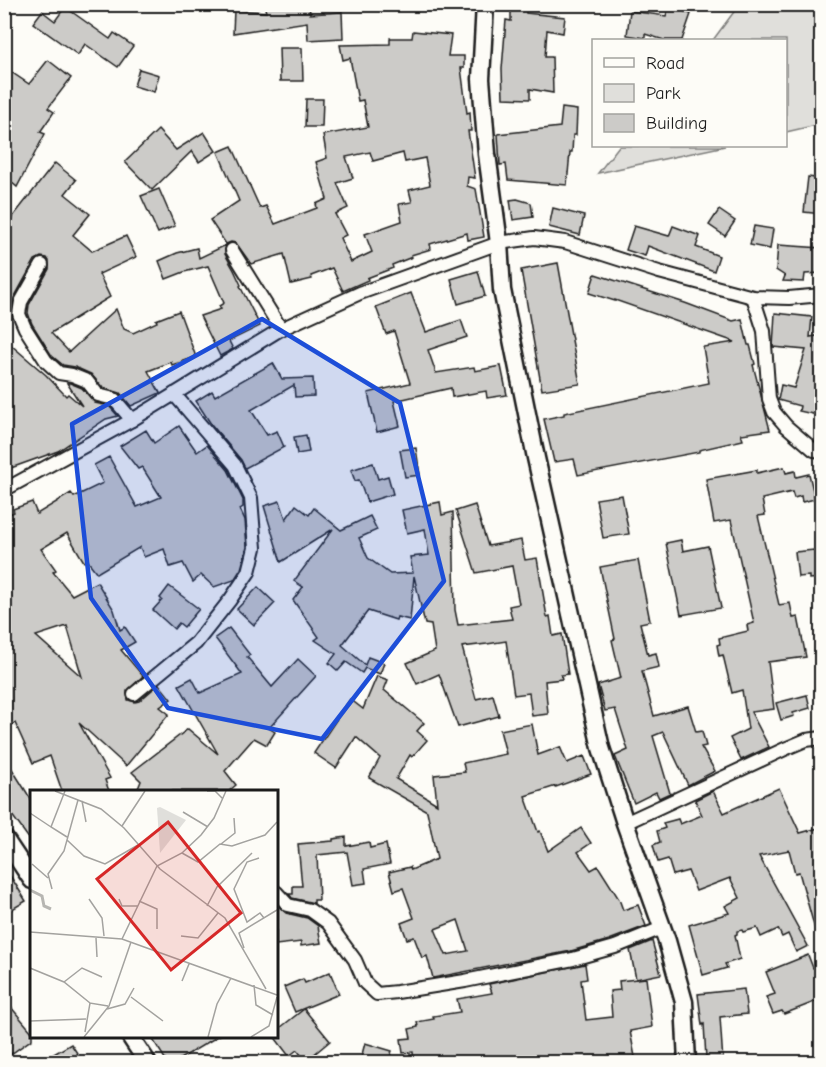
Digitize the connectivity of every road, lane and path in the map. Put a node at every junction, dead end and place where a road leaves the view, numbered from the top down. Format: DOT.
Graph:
graph roads {
  1 [pos="485,4"];
  2 [pos="499,243"];
  3 [pos="232,250"];
  4 [pos="42,265"];
  5 [pos="822,295"];
  6 [pos="753,297"];
  7 [pos="281,329"];
  8 [pos="174,394"];
  9 [pos="132,420"];
  10 [pos="822,450"];
  11 [pos="4,490"];
  12 [pos="134,694"];
  13 [pos="822,738"];
  14 [pos="625,823"];
  15 [pos="5,838"];
  16 [pos="30,877"];
  17 [pos="278,894"];
  18 [pos="662,928"];
  19 [pos="131,1037"];
  20 [pos="147,1062"];
  21 [pos="687,1062"];
  1 -- 2 [label="street"];
  2 -- 6 [label="street"];
  2 -- 7 [label="street"];
  2 -- 14 [label="street"];
  3 -- 7 [label="street"];
  4 -- 9 [label="street"];
  5 -- 6 [label="street"];
  6 -- 10 [label="street"];
  7 -- 8 [label="street"];
  8 -- 9 [label="street"];
  8 -- 12 [label="street"];
  9 -- 11 [label="street"];
  13 -- 14 [label="street"];
  14 -- 18 [label="street"];
  15 -- 16 [label="street"];
  17 -- 18 [label="street"];
  18 -- 21 [label="street"];
  19 -- 20 [label="street"];
}
